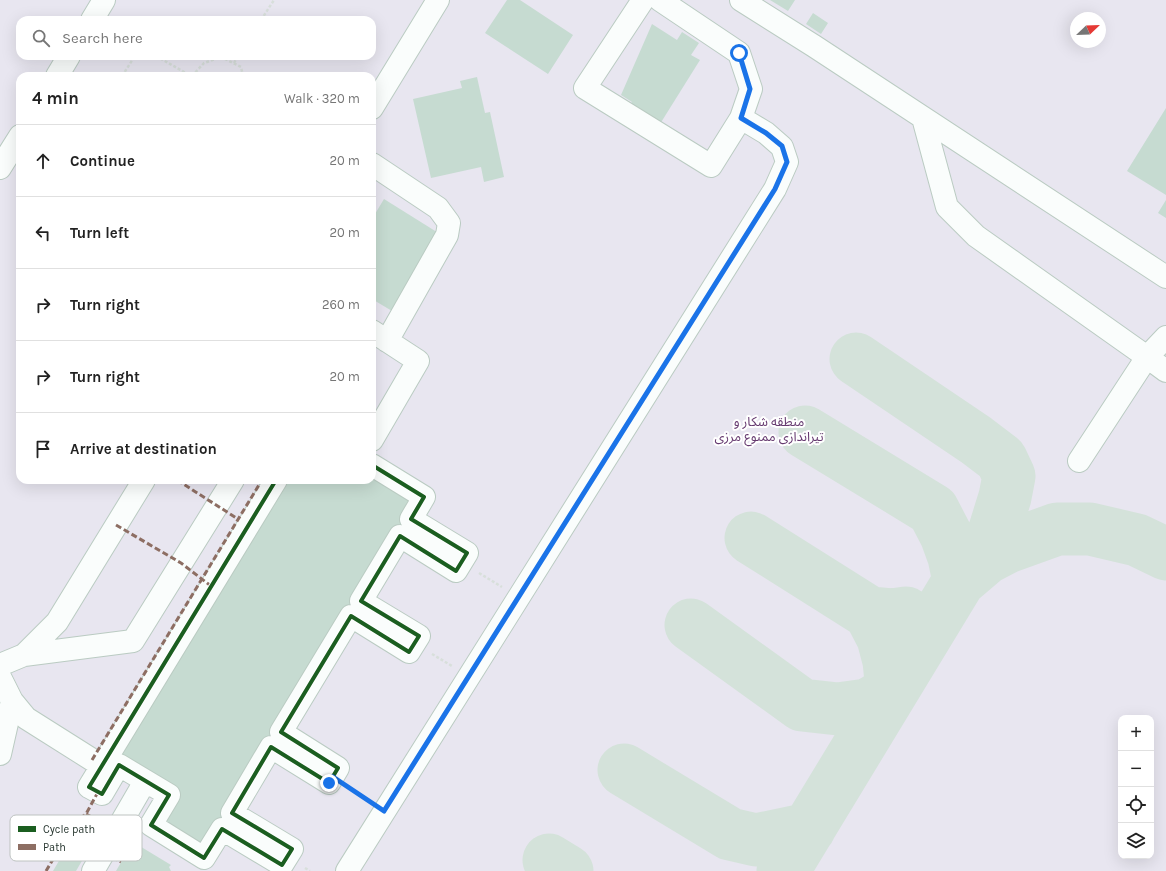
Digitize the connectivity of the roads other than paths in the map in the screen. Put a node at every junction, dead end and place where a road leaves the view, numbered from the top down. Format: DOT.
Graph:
graph roads {
  1 [pos="104,0"];
  2 [pos="438,0"];
  3 [pos="643,0"];
  4 [pos="660,0"];
  5 [pos="749,2"];
  6 [pos="94,16"];
  7 [pos="67,60"];
  8 [pos="60,72"];
  9 [pos="376,101"];
  10 [pos="741,118"];
  11 [pos="923,118"];
  12 [pos="16,142"];
  13 [pos="376,167"];
  14 [pos="0,168"];
  15 [pos="1166,277"];
  16 [pos="380,336"];
  17 [pos="1166,337"];
  18 [pos="1148,357"];
  19 [pos="1166,371"];
  20 [pos="376,433"];
  21 [pos="1079,461"];
  22 [pos="376,467"];
  23 [pos="142,484"];
  24 [pos="231,484"];
  25 [pos="274,484"];
  26 [pos="24,656"];
  27 [pos="0,665"];
  28 [pos="0,677"];
  29 [pos="12,701"];
  30 [pos="0,754"];
  31 [pos="102,766"];
  32 [pos="140,790"];
  33 [pos="125,815"];
  34 [pos="99,861"];
  35 [pos="93,871"];
  36 [pos="347,871"];
  1 -- 6 [label="street"];
  2 -- 9 [label="street"];
  3 -- 10 [label="street"];
  4 -- 10 [label="street"];
  5 -- 11 [label="street"];
  7 -- 8 [label="street"];
  10 -- 36 [label="street"];
  11 -- 15 [label="street"];
  11 -- 18 [label="street"];
  12 -- 14 [label="street"];
  13 -- 16 [label="street"];
  16 -- 20 [label="street"];
  17 -- 18 [label="street"];
  18 -- 19 [label="street"];
  18 -- 21 [label="street"];
  22 -- 31 [label="street"];
  23 -- 26 [label="street"];
  24 -- 26 [label="street"];
  25 -- 31 [label="street"];
  26 -- 27 [label="street"];
  28 -- 29 [label="street"];
  29 -- 30 [label="street"];
  29 -- 31 [label="street"];
  32 -- 33 [label="street"];
  34 -- 35 [label="street"];
}
